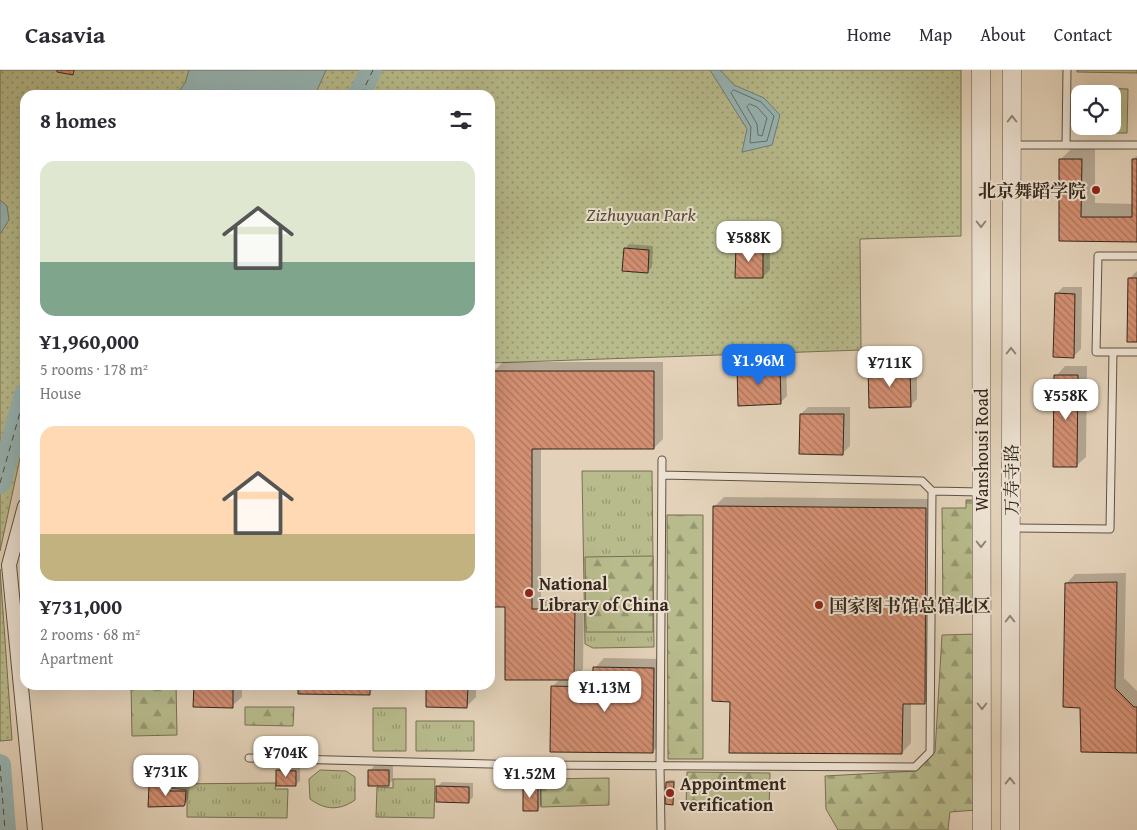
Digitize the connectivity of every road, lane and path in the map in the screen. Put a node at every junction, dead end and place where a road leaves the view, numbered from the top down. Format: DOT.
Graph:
graph roads {
  1 [pos="981,70"];
  2 [pos="1012,70"];
  3 [pos="1067,70"];
  4 [pos="1012,145"];
  5 [pos="1066,145"];
  6 [pos="1137,145"];
  7 [pos="1137,256"];
  8 [pos="1113,352"];
  9 [pos="1137,352"];
  10 [pos="662,460"];
  11 [pos="662,475"];
  12 [pos="932,491"];
  13 [pos="981,492"];
  14 [pos="20,523"];
  15 [pos="1011,528"];
  16 [pos="20,683"];
  17 [pos="21,690"];
  18 [pos="249,758"];
  19 [pos="660,766"];
  20 [pos="35,830"];
  21 [pos="661,830"];
  22 [pos="982,830"];
  23 [pos="1010,830"];
  1 -- 13 [label="street, Wanshousi Road, one-way"];
  4 -- 2 [label="street, 万寿寺路, one-way"];
  3 -- 5 [label="lane"];
  4 -- 5 [label="lane"];
  15 -- 4 [label="street, 万寿寺路, one-way"];
  5 -- 6 [label="lane"];
  7 -- 8 [label="lane"];
  8 -- 9 [label="lane"];
  8 -- 15 [label="lane"];
  10 -- 11 [label="lane"];
  11 -- 12 [label="lane"];
  11 -- 19 [label="lane"];
  12 -- 13 [label="lane"];
  12 -- 19 [label="lane"];
  13 -- 22 [label="street, Wanshousi Road, one-way"];
  14 -- 16 [label="street"];
  23 -- 15 [label="street, 万寿寺路, one-way"];
  17 -- 20 [label="street"];
  18 -- 19 [label="lane"];
  19 -- 21 [label="lane"];
}
